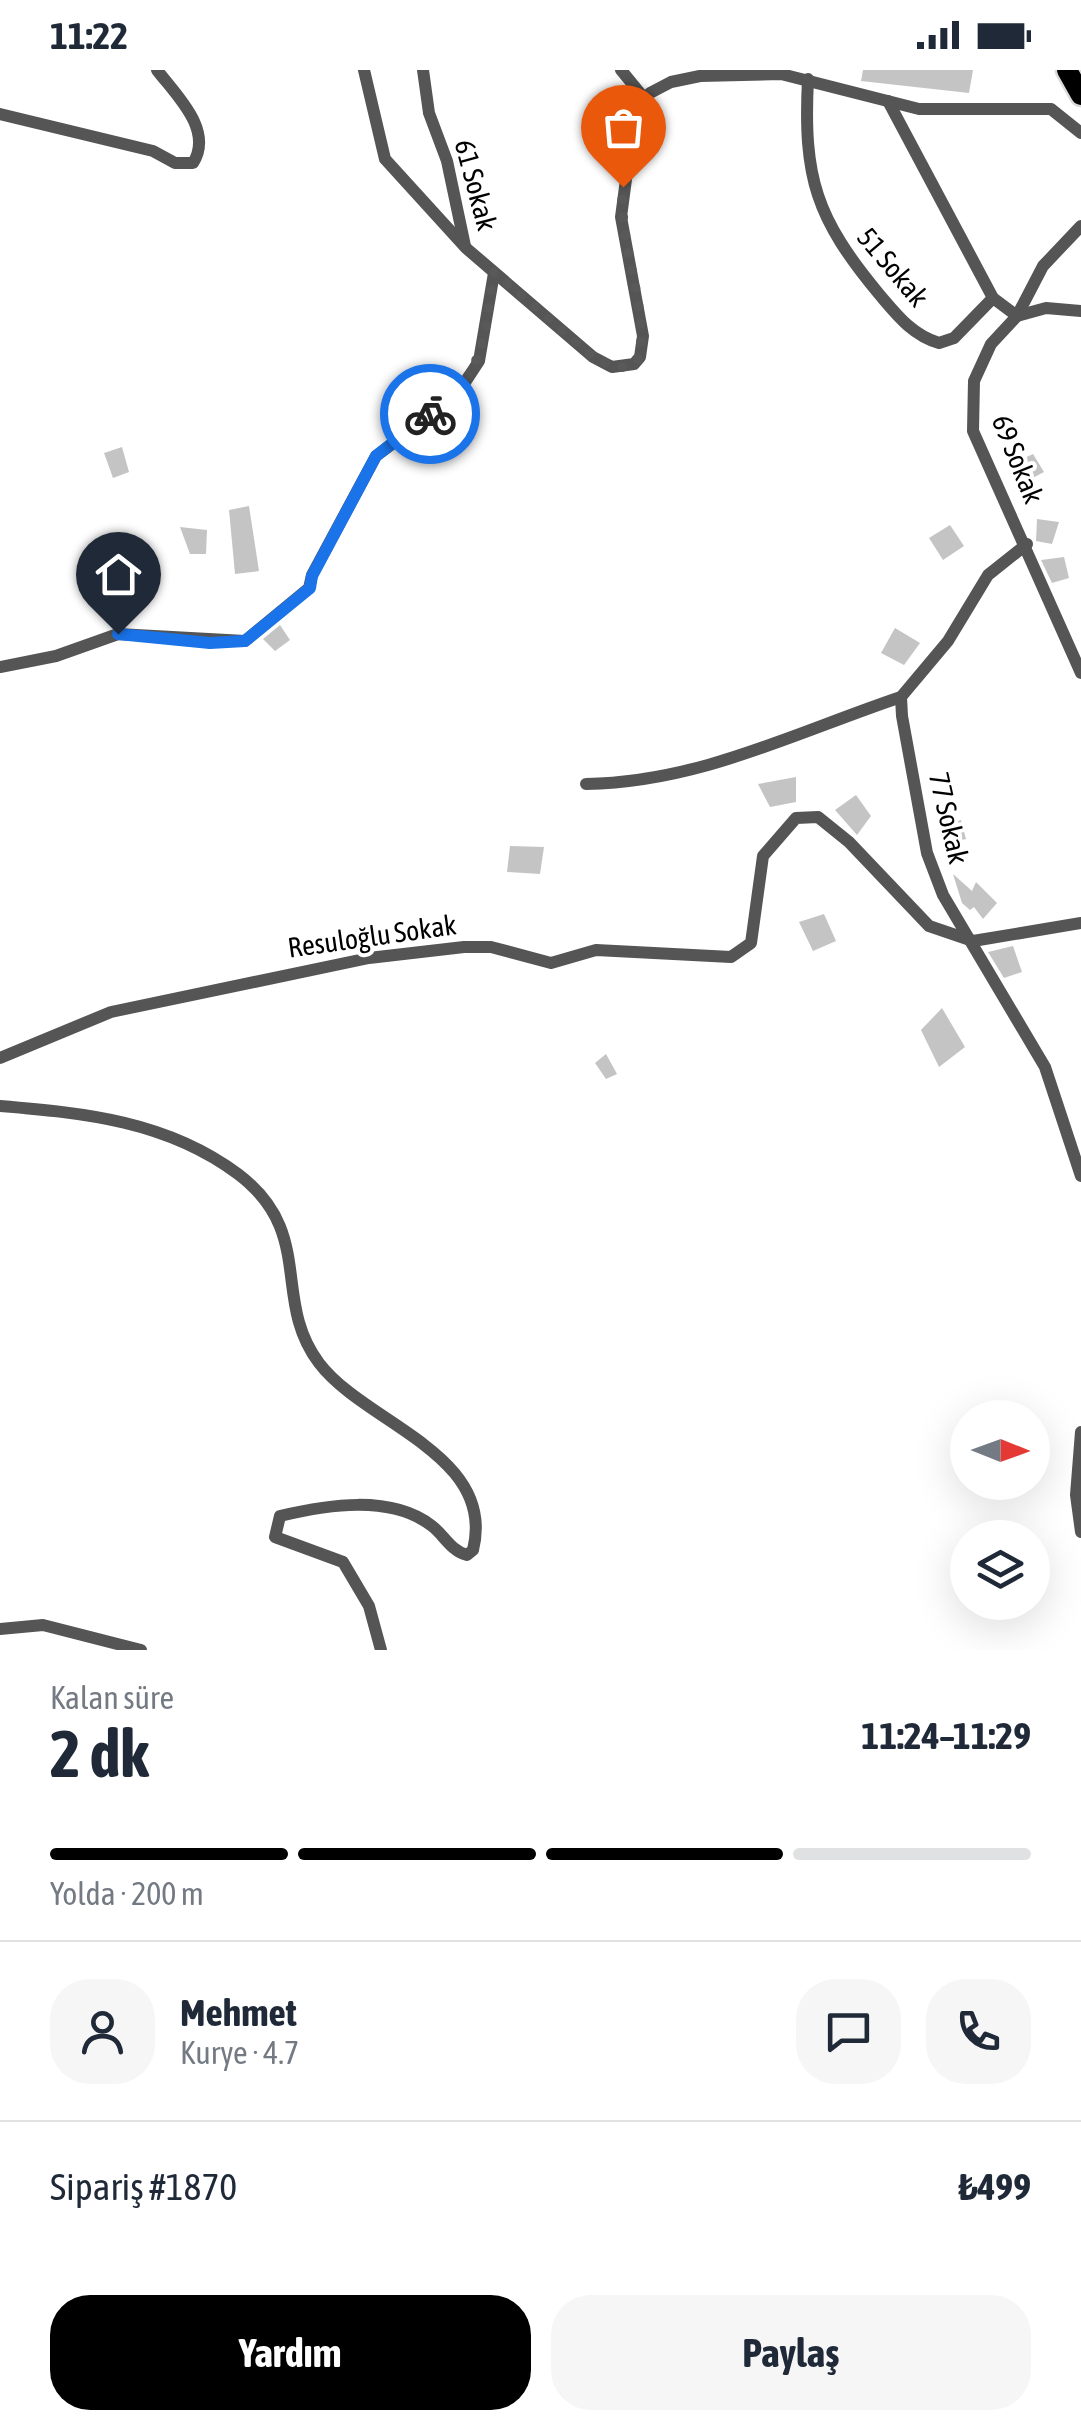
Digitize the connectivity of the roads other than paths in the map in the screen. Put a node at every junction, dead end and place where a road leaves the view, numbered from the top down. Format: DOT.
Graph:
graph roads {
  1 [pos="157,70"];
  2 [pos="364,70"];
  3 [pos="423,70"];
  4 [pos="622,70"];
  5 [pos="1068,70"];
  6 [pos="673,76"];
  7 [pos="808,79"];
  8 [pos="1081,95"];
  9 [pos="644,98"];
  10 [pos="888,101"];
  11 [pos="0,114"];
  12 [pos="1081,133"];
  13 [pos="1081,226"];
  14 [pos="466,248"];
  15 [pos="494,272"];
  16 [pos="993,298"];
  17 [pos="1081,311"];
  18 [pos="1017,316"];
  19 [pos="1027,544"];
  20 [pos="0,668"];
  21 [pos="1081,673"];
  22 [pos="901,697"];
  23 [pos="586,784"];
  24 [pos="1081,924"];
  25 [pos="973,941"];
  26 [pos="0,1058"];
  27 [pos="0,1106"];
  28 [pos="1081,1176"];
  29 [pos="1081,1432"];
  30 [pos="1081,1532"];
  31 [pos="0,1630"];
  32 [pos="141,1650"];
  33 [pos="381,1650"];
  1 -- 11 [label="street"];
  2 -- 14 [label="street"];
  3 -- 14 [label="street, 61 Sokak"];
  4 -- 9 [label="street"];
  5 -- 8 [label="highway"];
  6 -- 7 [label="street"];
  6 -- 9 [label="street"];
  7 -- 10 [label="street"];
  7 -- 16 [label="street, 51 Sokak"];
  9 -- 15 [label="street, 61 Sokak"];
  10 -- 12 [label="street"];
  10 -- 16 [label="street"];
  13 -- 18 [label="street, 69 Sokak"];
  14 -- 15 [label="street, 61 Sokak"];
  15 -- 20 [label="street"];
  16 -- 18 [label="street"];
  17 -- 18 [label="street"];
  18 -- 19 [label="street, 69 Sokak"];
  19 -- 21 [label="street, 69 Sokak"];
  19 -- 22 [label="street"];
  22 -- 23 [label="street"];
  22 -- 25 [label="street, 77 Sokak"];
  24 -- 25 [label="street"];
  25 -- 26 [label="street, Resuloğlu Sokak"];
  25 -- 28 [label="street, 77 Sokak"];
  27 -- 33 [label="street"];
  29 -- 30 [label="street"];
  31 -- 32 [label="street"];
}
